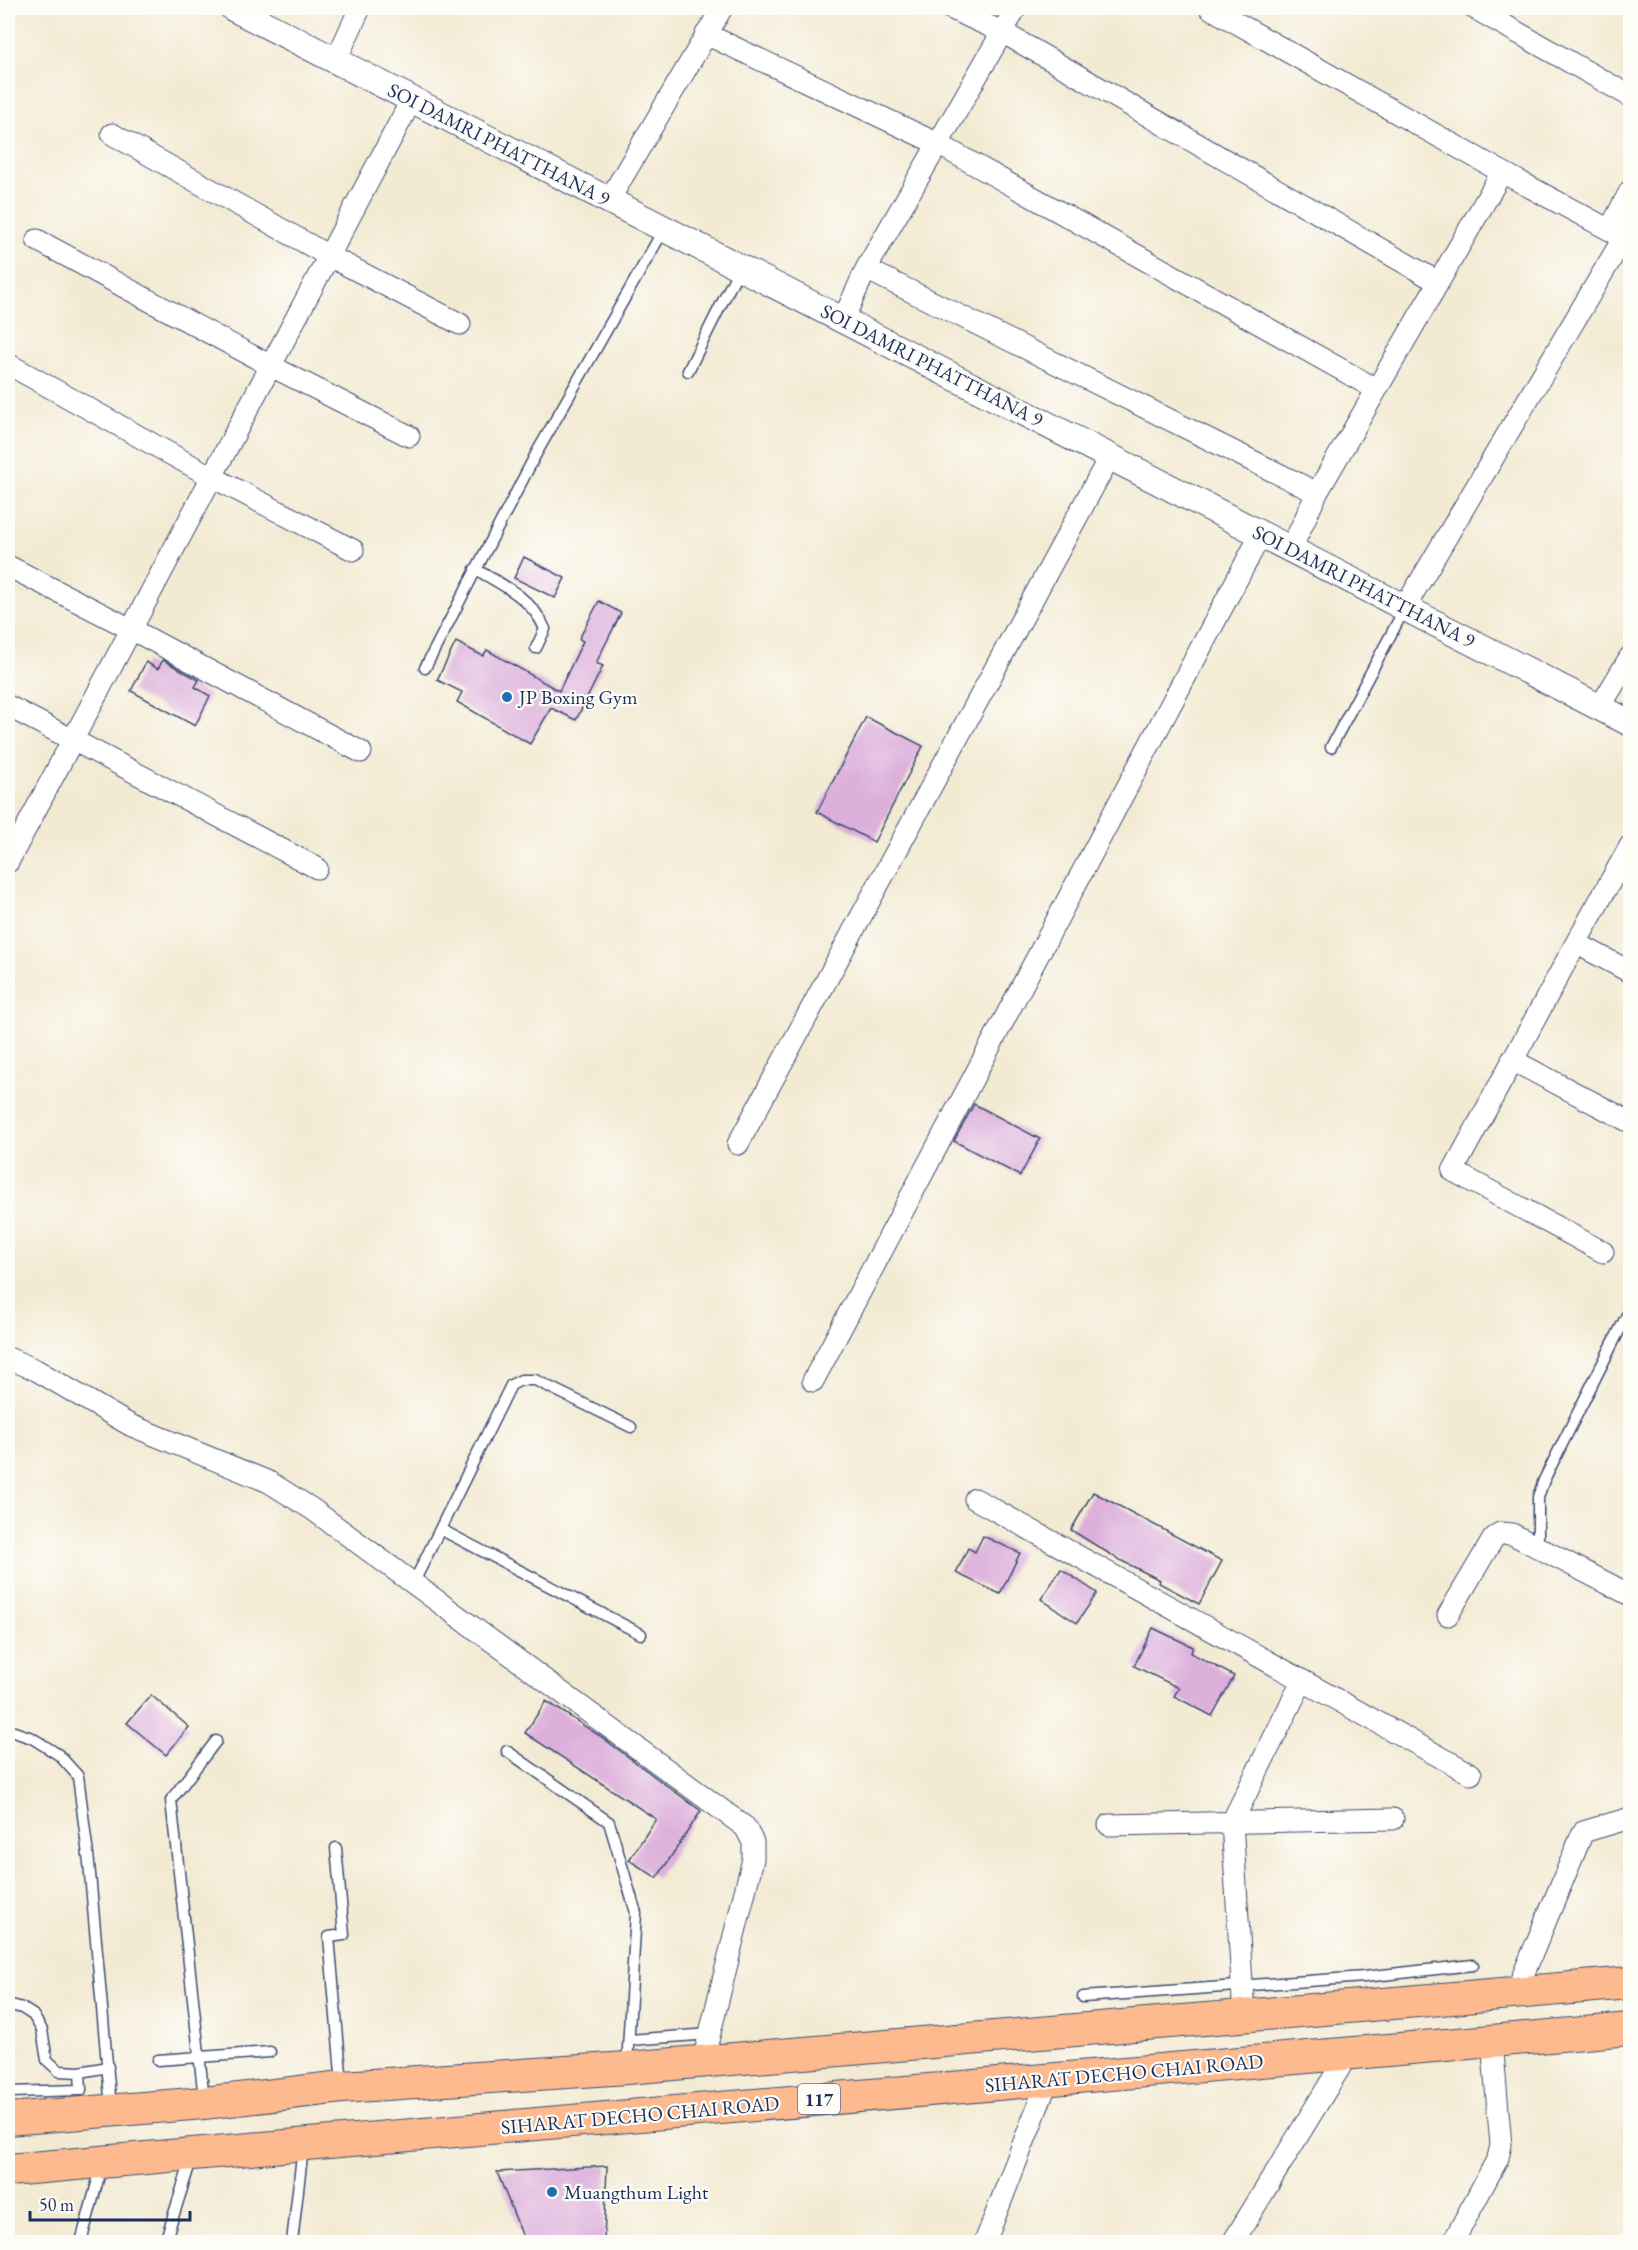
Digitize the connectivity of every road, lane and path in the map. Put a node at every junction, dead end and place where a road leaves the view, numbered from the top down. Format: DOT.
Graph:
graph roads {
  1 [pos="233,8"];
  2 [pos="360,8"];
  3 [pos="722,8"];
  4 [pos="950,8"];
  5 [pos="1016,8"];
  6 [pos="1210,8"];
  7 [pos="1474,8"];
  8 [pos="1002,32"];
  9 [pos="706,34"];
  10 [pos="336,60"];
  11 [pos="1630,96"];
  12 [pos="412,99"];
  13 [pos="112,134"];
  14 [pos="938,144"];
  15 [pos="1502,172"];
  16 [pos="1630,190"];
  17 [pos="609,200"];
  18 [pos="664,228"];
  19 [pos="1621,236"];
  20 [pos="37,240"];
  21 [pos="328,256"];
  22 [pos="740,267"];
  23 [pos="866,269"];
  24 [pos="1438,282"];
  25 [pos="843,320"];
  26 [pos="460,324"];
  27 [pos="8,364"];
  28 [pos="270,366"];
  29 [pos="688,371"];
  30 [pos="1376,389"];
  31 [pos="409,436"];
  32 [pos="1110,456"];
  33 [pos="212,477"];
  34 [pos="1317,493"];
  35 [pos="1261,534"];
  36 [pos="353,549"];
  37 [pos="1291,549"];
  38 [pos="8,566"];
  39 [pos="475,569"];
  40 [pos="1405,607"];
  41 [pos="131,629"];
  42 [pos="536,648"];
  43 [pos="1630,657"];
  44 [pos="425,668"];
  45 [pos="8,706"];
  46 [pos="1599,707"];
  47 [pos="1630,723"];
  48 [pos="72,740"];
  49 [pos="1331,747"];
  50 [pos="362,752"];
  51 [pos="1630,846"];
  52 [pos="10,851"];
  53 [pos="317,868"];
  54 [pos="1576,943"];
  55 [pos="1630,972"];
  56 [pos="1512,1060"];
  57 [pos="1630,1122"];
  58 [pos="738,1144"];
  59 [pos="1603,1252"];
  60 [pos="1630,1309"];
  61 [pos="8,1358"];
  62 [pos="813,1381"];
  63 [pos="631,1427"];
  64 [pos="975,1500"];
  65 [pos="440,1529"];
  66 [pos="1538,1547"];
  67 [pos="413,1584"];
  68 [pos="1630,1595"];
  69 [pos="1448,1615"];
  70 [pos="640,1634"];
  71 [pos="1302,1681"];
  72 [pos="8,1730"];
  73 [pos="216,1741"];
  74 [pos="507,1751"];
  75 [pos="1471,1773"];
  76 [pos="1630,1818"];
  77 [pos="1393,1820"];
  78 [pos="1232,1822"];
  79 [pos="1109,1825"];
  80 [pos="336,1848"];
  81 [pos="1473,1965"];
  82 [pos="1443,1983"];
  83 [pos="1630,1983"];
  84 [pos="1516,1992"];
  85 [pos="1083,1997"];
  86 [pos="1242,2001"];
  87 [pos="8,2004"];
  88 [pos="1630,2030"];
  89 [pos="1492,2042"];
  90 [pos="706,2048"];
  91 [pos="270,2052"];
  92 [pos="628,2054"];
  93 [pos="1348,2054"];
  94 [pos="199,2057"];
  95 [pos="158,2060"];
  96 [pos="108,2067"];
  97 [pos="80,2072"];
  98 [pos="1048,2080"];
  99 [pos="342,2087"];
  100 [pos="8,2092"];
  101 [pos="204,2103"];
  102 [pos="111,2111"];
  103 [pos="8,2119"];
  104 [pos="303,2144"];
  105 [pos="193,2154"];
  106 [pos="103,2162"];
  107 [pos="8,2170"];
  108 [pos="81,2242"];
  109 [pos="165,2242"];
  110 [pos="292,2242"];
  111 [pos="985,2242"];
  112 [pos="1233,2242"];
  113 [pos="1453,2242"];
  1 -- 10 [label="street, SOI DAMRI PHATTHANA 9"];
  2 -- 10 [label="street"];
  3 -- 9 [label="street"];
  4 -- 8 [label="street"];
  5 -- 8 [label="street"];
  6 -- 15 [label="street"];
  7 -- 11 [label="street"];
  8 -- 14 [label="street"];
  8 -- 24 [label="street"];
  9 -- 14 [label="street"];
  9 -- 17 [label="street"];
  10 -- 12 [label="street, SOI DAMRI PHATTHANA 9"];
  12 -- 17 [label="street, SOI DAMRI PHATTHANA 9"];
  12 -- 21 [label="street"];
  13 -- 21 [label="street"];
  14 -- 23 [label="street"];
  14 -- 30 [label="street"];
  15 -- 19 [label="street"];
  15 -- 24 [label="street"];
  16 -- 19 [label="street"];
  17 -- 18 [label="street, SOI DAMRI PHATTHANA 9"];
  18 -- 22 [label="street, SOI DAMRI PHATTHANA 9"];
  18 -- 39 [label="lane"];
  19 -- 40 [label="street"];
  20 -- 28 [label="street"];
  21 -- 26 [label="street"];
  21 -- 28 [label="street"];
  22 -- 25 [label="street, SOI DAMRI PHATTHANA 9"];
  22 -- 29 [label="lane"];
  23 -- 25 [label="street"];
  23 -- 34 [label="street"];
  24 -- 30 [label="street"];
  25 -- 32 [label="street, SOI DAMRI PHATTHANA 9"];
  27 -- 33 [label="street"];
  28 -- 31 [label="street"];
  28 -- 33 [label="street"];
  30 -- 34 [label="street"];
  32 -- 35 [label="street, SOI DAMRI PHATTHANA 9"];
  32 -- 58 [label="street"];
  33 -- 36 [label="street"];
  33 -- 41 [label="street"];
  34 -- 37 [label="street"];
  35 -- 37 [label="street, SOI DAMRI PHATTHANA 9"];
  35 -- 62 [label="street"];
  37 -- 40 [label="street, SOI DAMRI PHATTHANA 9"];
  38 -- 41 [label="street"];
  39 -- 42 [label="lane"];
  39 -- 44 [label="lane"];
  40 -- 46 [label="street, SOI DAMRI PHATTHANA 9"];
  40 -- 49 [label="lane"];
  41 -- 48 [label="street"];
  41 -- 50 [label="street"];
  43 -- 46 [label="street"];
  45 -- 48 [label="street"];
  46 -- 47 [label="street, SOI DAMRI PHATTHANA 9"];
  48 -- 52 [label="street"];
  48 -- 53 [label="street"];
  51 -- 54 [label="street"];
  54 -- 55 [label="street"];
  54 -- 56 [label="street"];
  56 -- 57 [label="street"];
  56 -- 59 [label="street"];
  60 -- 66 [label="lane"];
  61 -- 67 [label="street"];
  63 -- 65 [label="lane"];
  64 -- 71 [label="street"];
  65 -- 67 [label="lane"];
  65 -- 70 [label="lane"];
  66 -- 68 [label="street"];
  66 -- 69 [label="street"];
  67 -- 90 [label="street"];
  71 -- 75 [label="street"];
  71 -- 78 [label="street"];
  72 -- 96 [label="lane"];
  73 -- 94 [label="lane"];
  74 -- 92 [label="lane"];
  76 -- 84 [label="street"];
  77 -- 78 [label="street"];
  78 -- 79 [label="street"];
  78 -- 86 [label="street"];
  80 -- 99 [label="lane"];
  81 -- 82 [label="lane"];
  82 -- 84 [label="main road"];
  82 -- 86 [label="main road"];
  83 -- 84 [label="main road"];
  85 -- 86 [label="lane"];
  86 -- 90 [label="main road"];
  87 -- 97 [label="lane"];
  88 -- 89 [label="main road, SIHARAT DECHO CHAI ROAD / 117"];
  89 -- 93 [label="main road, SIHARAT DECHO CHAI ROAD / 117"];
  89 -- 113 [label="street"];
  90 -- 92 [label="main road"];
  91 -- 94 [label="lane"];
  92 -- 99 [label="main road"];
  93 -- 98 [label="main road, SIHARAT DECHO CHAI ROAD / 117"];
  93 -- 112 [label="street"];
  94 -- 95 [label="lane"];
  94 -- 101 [label="lane"];
  96 -- 97 [label="lane"];
  96 -- 102 [label="lane"];
  97 -- 100 [label="lane"];
  98 -- 104 [label="main road, SIHARAT DECHO CHAI ROAD / 117"];
  98 -- 111 [label="street"];
  99 -- 101 [label="main road"];
  101 -- 102 [label="main road"];
  102 -- 103 [label="main road"];
  104 -- 105 [label="main road, SIHARAT DECHO CHAI ROAD / 117"];
  104 -- 110 [label="lane"];
  105 -- 106 [label="main road, SIHARAT DECHO CHAI ROAD / 117"];
  105 -- 109 [label="lane"];
  106 -- 107 [label="main road, SIHARAT DECHO CHAI ROAD / 117"];
  106 -- 108 [label="lane"];
}
